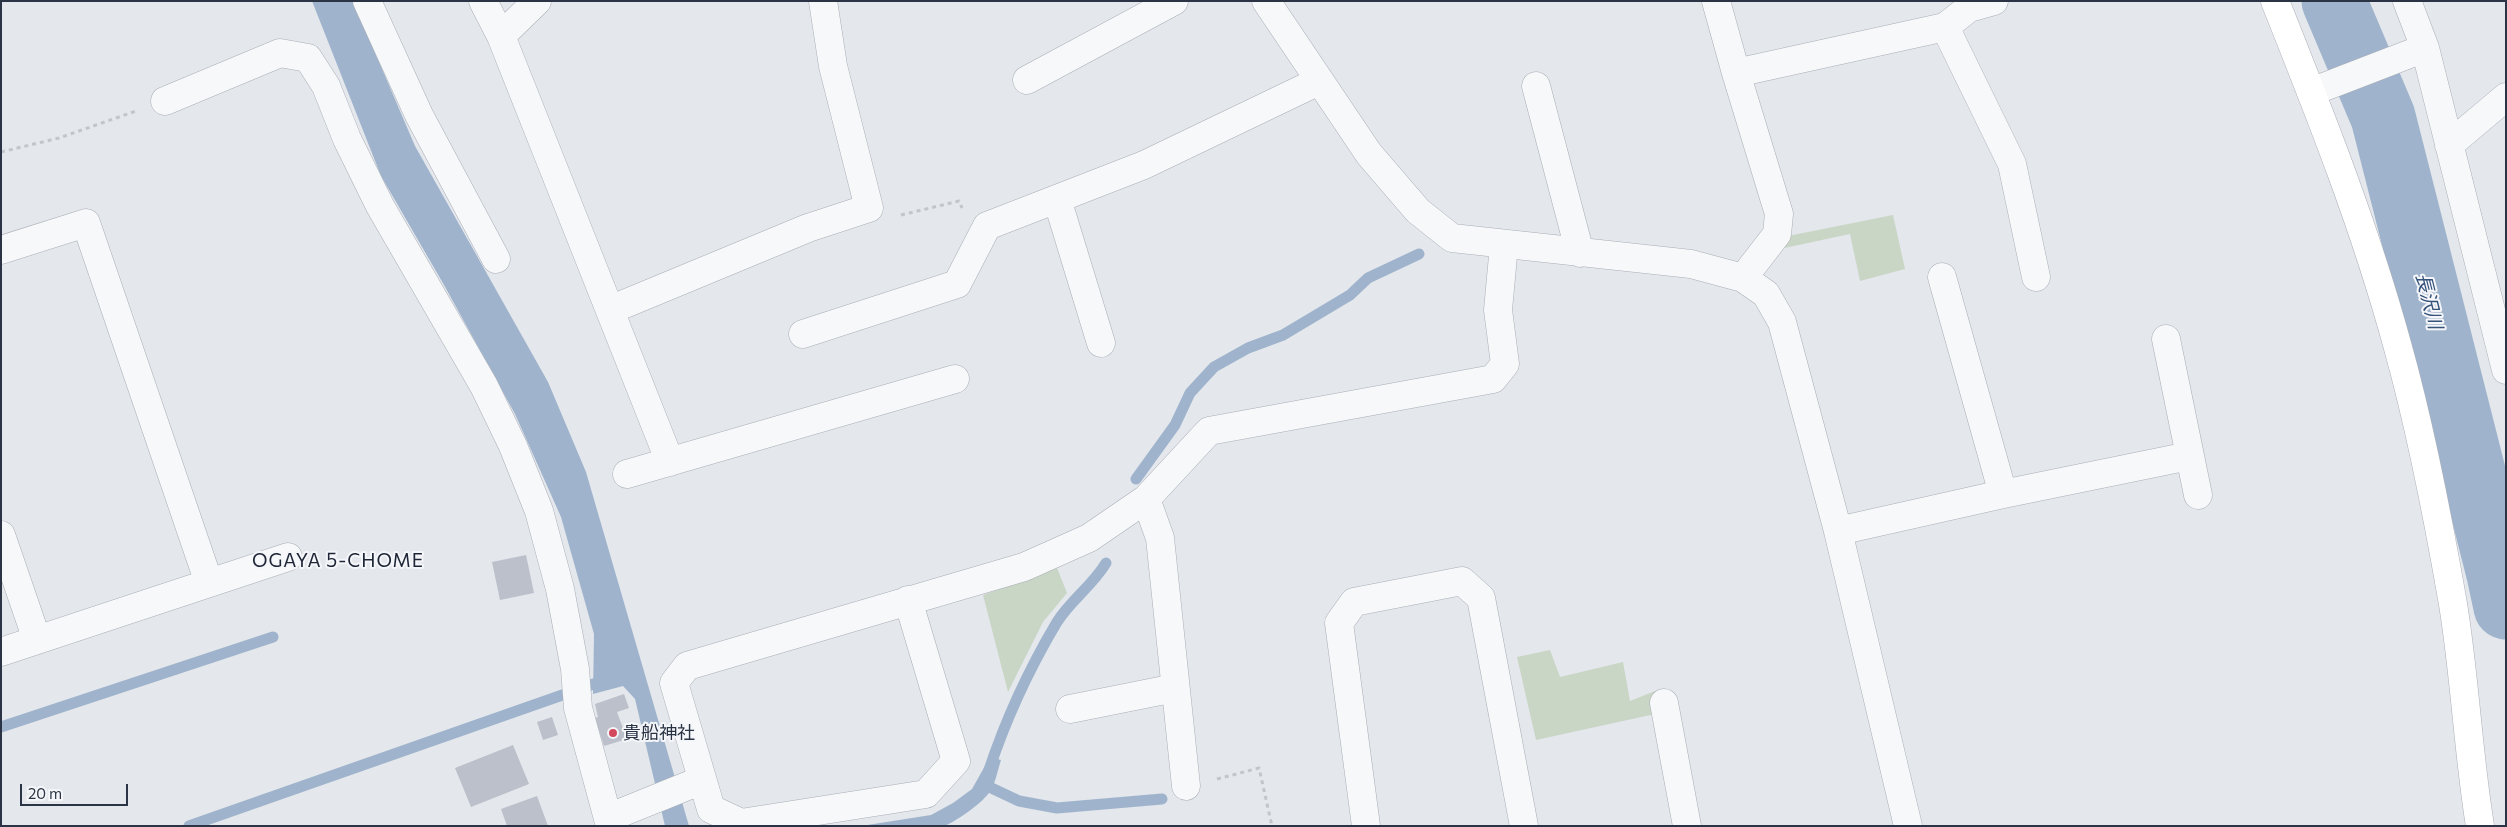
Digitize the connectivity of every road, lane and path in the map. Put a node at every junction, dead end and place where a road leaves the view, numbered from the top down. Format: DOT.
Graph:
graph roads {
  1 [pos="367,1"];
  2 [pos="483,1"];
  3 [pos="538,1"];
  4 [pos="823,1"];
  5 [pos="1174,1"];
  6 [pos="1266,1"];
  7 [pos="1716,1"];
  8 [pos="1994,1"];
  9 [pos="2275,1"];
  10 [pos="2407,1"];
  11 [pos="1945,27"];
  12 [pos="501,36"];
  13 [pos="2416,51"];
  14 [pos="1736,73"];
  15 [pos="1027,80"];
  16 [pos="1319,81"];
  17 [pos="1536,86"];
  18 [pos="2319,90"];
  19 [pos="2506,97"];
  20 [pos="164,101"];
  21 [pos="2449,145"];
  22 [pos="1,152"];
  23 [pos="1057,199"];
  24 [pos="869,208"];
  25 [pos="987,226"];
  26 [pos="1504,245"];
  27 [pos="1,250"];
  28 [pos="1580,253"];
  29 [pos="496,259"];
  30 [pos="1942,277"];
  31 [pos="2036,277"];
  32 [pos="1743,278"];
  33 [pos="610,310"];
  34 [pos="803,334"];
  35 [pos="2166,339"];
  36 [pos="1101,343"];
  37 [pos="2506,370"];
  38 [pos="955,379"];
  39 [pos="2189,456"];
  40 [pos="670,462"];
  41 [pos="627,474"];
  42 [pos="2003,494"];
  43 [pos="2198,495"];
  44 [pos="1146,499"];
  45 [pos="1838,531"];
  46 [pos="1,535"];
  47 [pos="288,557"];
  48 [pos="209,583"];
  49 [pos="908,600"];
  50 [pos="36,640"];
  51 [pos="1,652"];
  52 [pos="1175,688"];
  53 [pos="1664,703"];
  54 [pos="1070,709"];
  55 [pos="692,785"];
  56 [pos="1186,786"];
  57 [pos="725,820"];
  58 [pos="609,822"];
  59 [pos="1272,826"];
  60 [pos="1366,826"];
  61 [pos="1524,826"];
  62 [pos="1687,826"];
  63 [pos="1908,826"];
  64 [pos="2480,826"];
  1 -- 29 [label="street"];
  2 -- 12 [label="street"];
  3 -- 12 [label="street"];
  4 -- 24 [label="street"];
  5 -- 15 [label="street"];
  6 -- 16 [label="street"];
  7 -- 14 [label="street"];
  8 -- 11 [label="street"];
  9 -- 18 [label="street"];
  10 -- 13 [label="street"];
  11 -- 14 [label="street"];
  11 -- 31 [label="street"];
  12 -- 33 [label="street"];
  13 -- 18 [label="street"];
  13 -- 21 [label="street"];
  14 -- 32 [label="street"];
  16 -- 23 [label="street"];
  16 -- 26 [label="street"];
  17 -- 28 [label="street"];
  18 -- 64 [label="street"];
  19 -- 21 [label="street"];
  20 -- 22 [label="path"];
  20 -- 58 [label="street"];
  21 -- 37 [label="street"];
  23 -- 25 [label="street"];
  23 -- 36 [label="street"];
  24 -- 25 [label="path"];
  24 -- 33 [label="street"];
  25 -- 34 [label="street"];
  26 -- 28 [label="street"];
  26 -- 44 [label="street"];
  27 -- 48 [label="street"];
  28 -- 32 [label="street"];
  30 -- 42 [label="street"];
  32 -- 45 [label="street"];
  33 -- 40 [label="street"];
  35 -- 39 [label="street"];
  38 -- 40 [label="street"];
  39 -- 42 [label="street"];
  39 -- 43 [label="street"];
  40 -- 41 [label="street"];
  42 -- 45 [label="street"];
  44 -- 49 [label="street"];
  44 -- 52 [label="street"];
  45 -- 63 [label="street"];
  46 -- 50 [label="street"];
  47 -- 48 [label="street"];
  48 -- 50 [label="street"];
  49 -- 55 [label="street"];
  49 -- 57 [label="street"];
  50 -- 51 [label="street"];
  52 -- 54 [label="street"];
  52 -- 56 [label="street"];
  53 -- 62 [label="street"];
  55 -- 57 [label="street"];
  55 -- 58 [label="street"];
  56 -- 59 [label="path"];
  60 -- 61 [label="street"];
}
